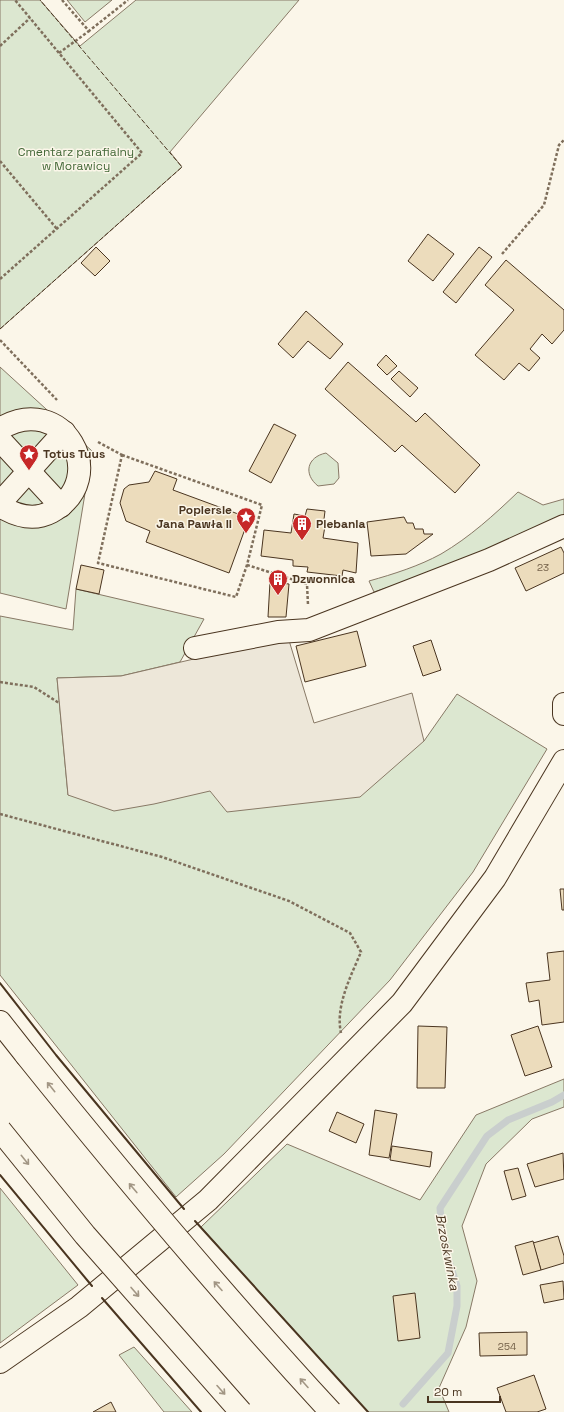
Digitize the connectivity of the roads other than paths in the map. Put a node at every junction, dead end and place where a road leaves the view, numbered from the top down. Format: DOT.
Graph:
graph roads {
  1 [pos="1,430"];
  2 [pos="64,432"];
  3 [pos="29,471"];
  4 [pos="0,505"];
  5 [pos="61,506"];
  6 [pos="564,526"];
  7 [pos="195,648"];
  8 [pos="564,704"];
  9 [pos="564,714"];
  10 [pos="564,761"];
  11 [pos="0,1022"];
  12 [pos="0,1130"];
  13 [pos="0,1362"];
  14 [pos="241,1412"];
  15 [pos="331,1412"];
  1 -- 2 [label="main road"];
  1 -- 3 [label="main road"];
  2 -- 3 [label="main road"];
  2 -- 5 [label="main road"];
  3 -- 4 [label="main road"];
  3 -- 5 [label="main road"];
  4 -- 5 [label="main road"];
  6 -- 7 [label="main road"];
  8 -- 9 [label="main road"];
  10 -- 13 [label="main road"];
  15 -- 11 [label="main road, one-way, bridge"];
  12 -- 14 [label="main road, one-way, bridge"];
}
